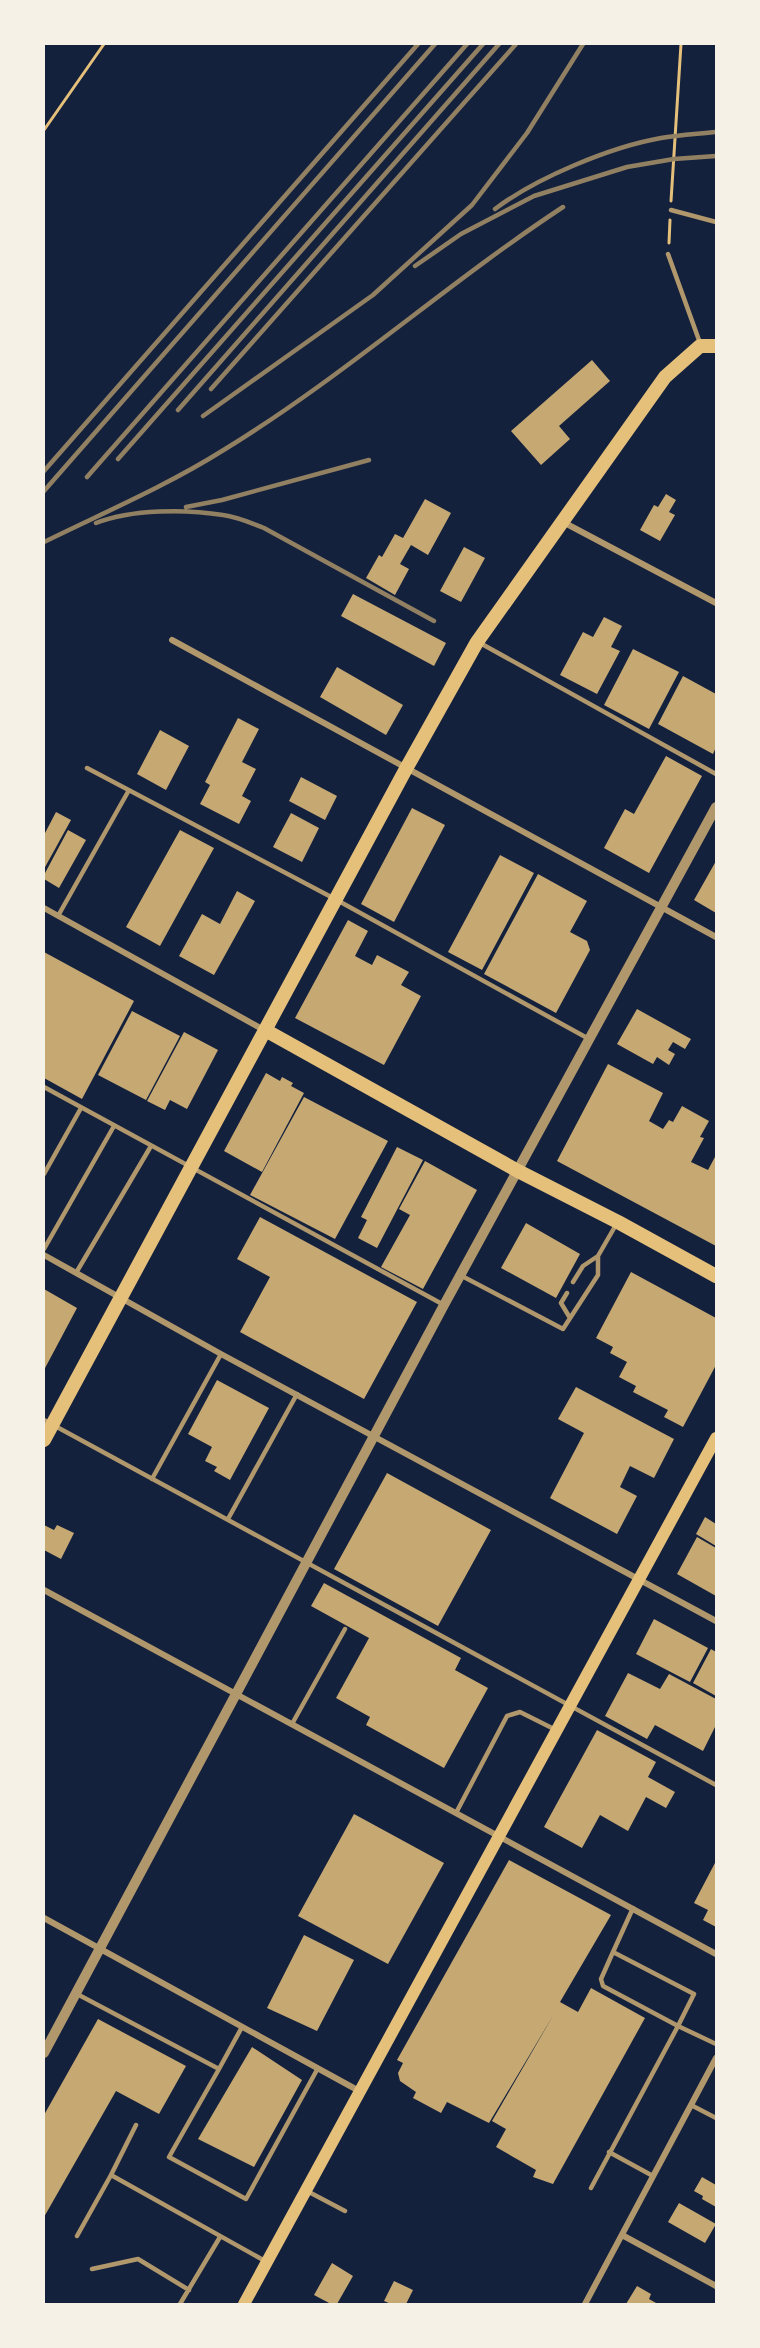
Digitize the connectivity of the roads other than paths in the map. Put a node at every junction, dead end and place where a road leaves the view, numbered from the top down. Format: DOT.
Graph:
graph roads {
  1 [pos="671,210"];
  2 [pos="717,222"];
  3 [pos="668,254"];
  4 [pos="700,346"];
  5 [pos="717,346"];
  6 [pos="562,522"];
  7 [pos="717,603"];
  8 [pos="172,640"];
  9 [pos="477,642"];
  10 [pos="407,767"];
  11 [pos="87,768"];
  12 [pos="717,774"];
  13 [pos="129,790"];
  14 [pos="717,807"];
  15 [pos="335,899"];
  16 [pos="44,908"];
  17 [pos="662,908"];
  18 [pos="58,916"];
  19 [pos="717,937"];
  20 [pos="265,1030"];
  21 [pos="591,1040"];
  22 [pos="44,1087"];
  23 [pos="81,1108"];
  24 [pos="114,1126"];
  25 [pos="151,1146"];
  26 [pos="190,1167"];
  27 [pos="518,1171"];
  28 [pos="44,1174"];
  29 [pos="618,1222"];
  30 [pos="44,1249"];
  31 [pos="44,1255"];
  32 [pos="598,1256"];
  33 [pos="76,1272"];
  34 [pos="460,1275"];
  35 [pos="717,1276"];
  36 [pos="573,1282"];
  37 [pos="567,1293"];
  38 [pos="120,1297"];
  39 [pos="444,1305"];
  40 [pos="570,1318"];
  41 [pos="221,1354"];
  42 [pos="297,1394"];
  43 [pos="47,1423"];
  44 [pos="374,1435"];
  45 [pos="717,1438"];
  46 [pos="44,1440"];
  47 [pos="713,1451"];
  48 [pos="152,1479"];
  49 [pos="228,1519"];
  50 [pos="307,1562"];
  51 [pos="639,1580"];
  52 [pos="44,1590"];
  53 [pos="717,1621"];
  54 [pos="345,1629"];
  55 [pos="236,1694"];
  56 [pos="570,1705"];
  57 [pos="292,1724"];
  58 [pos="556,1730"];
  59 [pos="717,1785"];
  60 [pos="456,1813"];
  61 [pos="499,1836"];
  62 [pos="633,1908"];
  63 [pos="44,1918"];
  64 [pos="99,1948"];
  65 [pos="613,1952"];
  66 [pos="717,1954"];
  67 [pos="75,1992"];
  68 [pos="678,2026"];
  69 [pos="242,2027"];
  70 [pos="717,2044"];
  71 [pos="44,2053"];
  72 [pos="717,2058"];
  73 [pos="318,2068"];
  74 [pos="219,2069"];
  75 [pos="361,2092"];
  76 [pos="691,2105"];
  77 [pos="717,2118"];
  78 [pos="136,2125"];
  79 [pos="609,2152"];
  80 [pos="111,2175"];
  81 [pos="653,2175"];
  82 [pos="591,2188"];
  83 [pos="307,2191"];
  84 [pos="345,2211"];
  85 [pos="622,2235"];
  86 [pos="77,2236"];
  87 [pos="220,2237"];
  88 [pos="268,2263"];
  89 [pos="93,2269"];
  90 [pos="717,2286"];
  91 [pos="189,2290"];
  92 [pos="180,2304"];
  93 [pos="244,2304"];
  94 [pos="585,2304"];
  1 -- 2 [label="lane"];
  3 -- 4 [label="lane"];
  4 -- 5 [label="main road"];
  4 -- 6 [label="main road"];
  6 -- 7 [label="street"];
  6 -- 9 [label="main road"];
  8 -- 10 [label="street"];
  9 -- 10 [label="main road"];
  9 -- 12 [label="lane"];
  10 -- 15 [label="main road"];
  10 -- 17 [label="street"];
  11 -- 13 [label="lane"];
  13 -- 15 [label="lane"];
  13 -- 18 [label="lane"];
  14 -- 17 [label="street"];
  15 -- 20 [label="main road"];
  15 -- 21 [label="lane"];
  16 -- 18 [label="street"];
  17 -- 19 [label="street"];
  17 -- 21 [label="street"];
  18 -- 20 [label="street"];
  20 -- 26 [label="main road"];
  20 -- 27 [label="main road"];
  21 -- 27 [label="street"];
  22 -- 23 [label="lane"];
  23 -- 24 [label="lane"];
  23 -- 28 [label="lane"];
  24 -- 25 [label="lane"];
  24 -- 30 [label="lane"];
  25 -- 26 [label="lane"];
  25 -- 33 [label="lane"];
  26 -- 38 [label="main road"];
  26 -- 39 [label="lane"];
  27 -- 29 [label="main road"];
  27 -- 34 [label="street"];
  29 -- 32 [label="lane"];
  29 -- 35 [label="main road"];
  31 -- 33 [label="street"];
  32 -- 36 [label="lane"];
  32 -- 40 [label="lane"];
  33 -- 38 [label="street"];
  34 -- 39 [label="street"];
  34 -- 40 [label="lane"];
  37 -- 40 [label="lane"];
  38 -- 41 [label="street"];
  38 -- 43 [label="main road"];
  39 -- 44 [label="street"];
  41 -- 42 [label="street"];
  41 -- 48 [label="lane"];
  42 -- 44 [label="street"];
  42 -- 49 [label="lane"];
  43 -- 46 [label="main road"];
  43 -- 48 [label="lane"];
  44 -- 50 [label="street"];
  44 -- 51 [label="street"];
  45 -- 47 [label="main road"];
  47 -- 51 [label="main road"];
  48 -- 49 [label="lane"];
  49 -- 50 [label="lane"];
  50 -- 55 [label="street"];
  50 -- 56 [label="lane"];
  51 -- 53 [label="street"];
  51 -- 56 [label="main road"];
  52 -- 55 [label="street"];
  54 -- 57 [label="lane"];
  55 -- 57 [label="street"];
  55 -- 64 [label="street"];
  56 -- 58 [label="main road"];
  56 -- 59 [label="lane"];
  57 -- 60 [label="street"];
  58 -- 60 [label="lane"];
  58 -- 61 [label="main road"];
  60 -- 61 [label="street"];
  61 -- 62 [label="street"];
  61 -- 75 [label="main road"];
  62 -- 65 [label="lane"];
  62 -- 66 [label="street"];
  63 -- 64 [label="street"];
  64 -- 67 [label="street"];
  64 -- 69 [label="street"];
  65 -- 68 [label="lane"];
  65 -- 68 [label="lane"];
  67 -- 71 [label="street"];
  67 -- 74 [label="lane"];
  68 -- 70 [label="lane"];
  68 -- 79 [label="lane"];
  69 -- 73 [label="street"];
  69 -- 74 [label="lane"];
  72 -- 76 [label="street"];
  73 -- 74 [label="lane"];
  73 -- 75 [label="street"];
  75 -- 83 [label="main road"];
  76 -- 77 [label="lane"];
  76 -- 81 [label="street"];
  78 -- 80 [label="lane"];
  79 -- 81 [label="lane"];
  79 -- 82 [label="lane"];
  80 -- 86 [label="lane"];
  80 -- 87 [label="lane"];
  81 -- 85 [label="street"];
  83 -- 84 [label="lane"];
  83 -- 88 [label="main road"];
  85 -- 90 [label="street"];
  85 -- 94 [label="street"];
  87 -- 88 [label="lane"];
  87 -- 91 [label="lane"];
  88 -- 93 [label="main road"];
  89 -- 91 [label="lane"];
  91 -- 92 [label="lane"];
}
